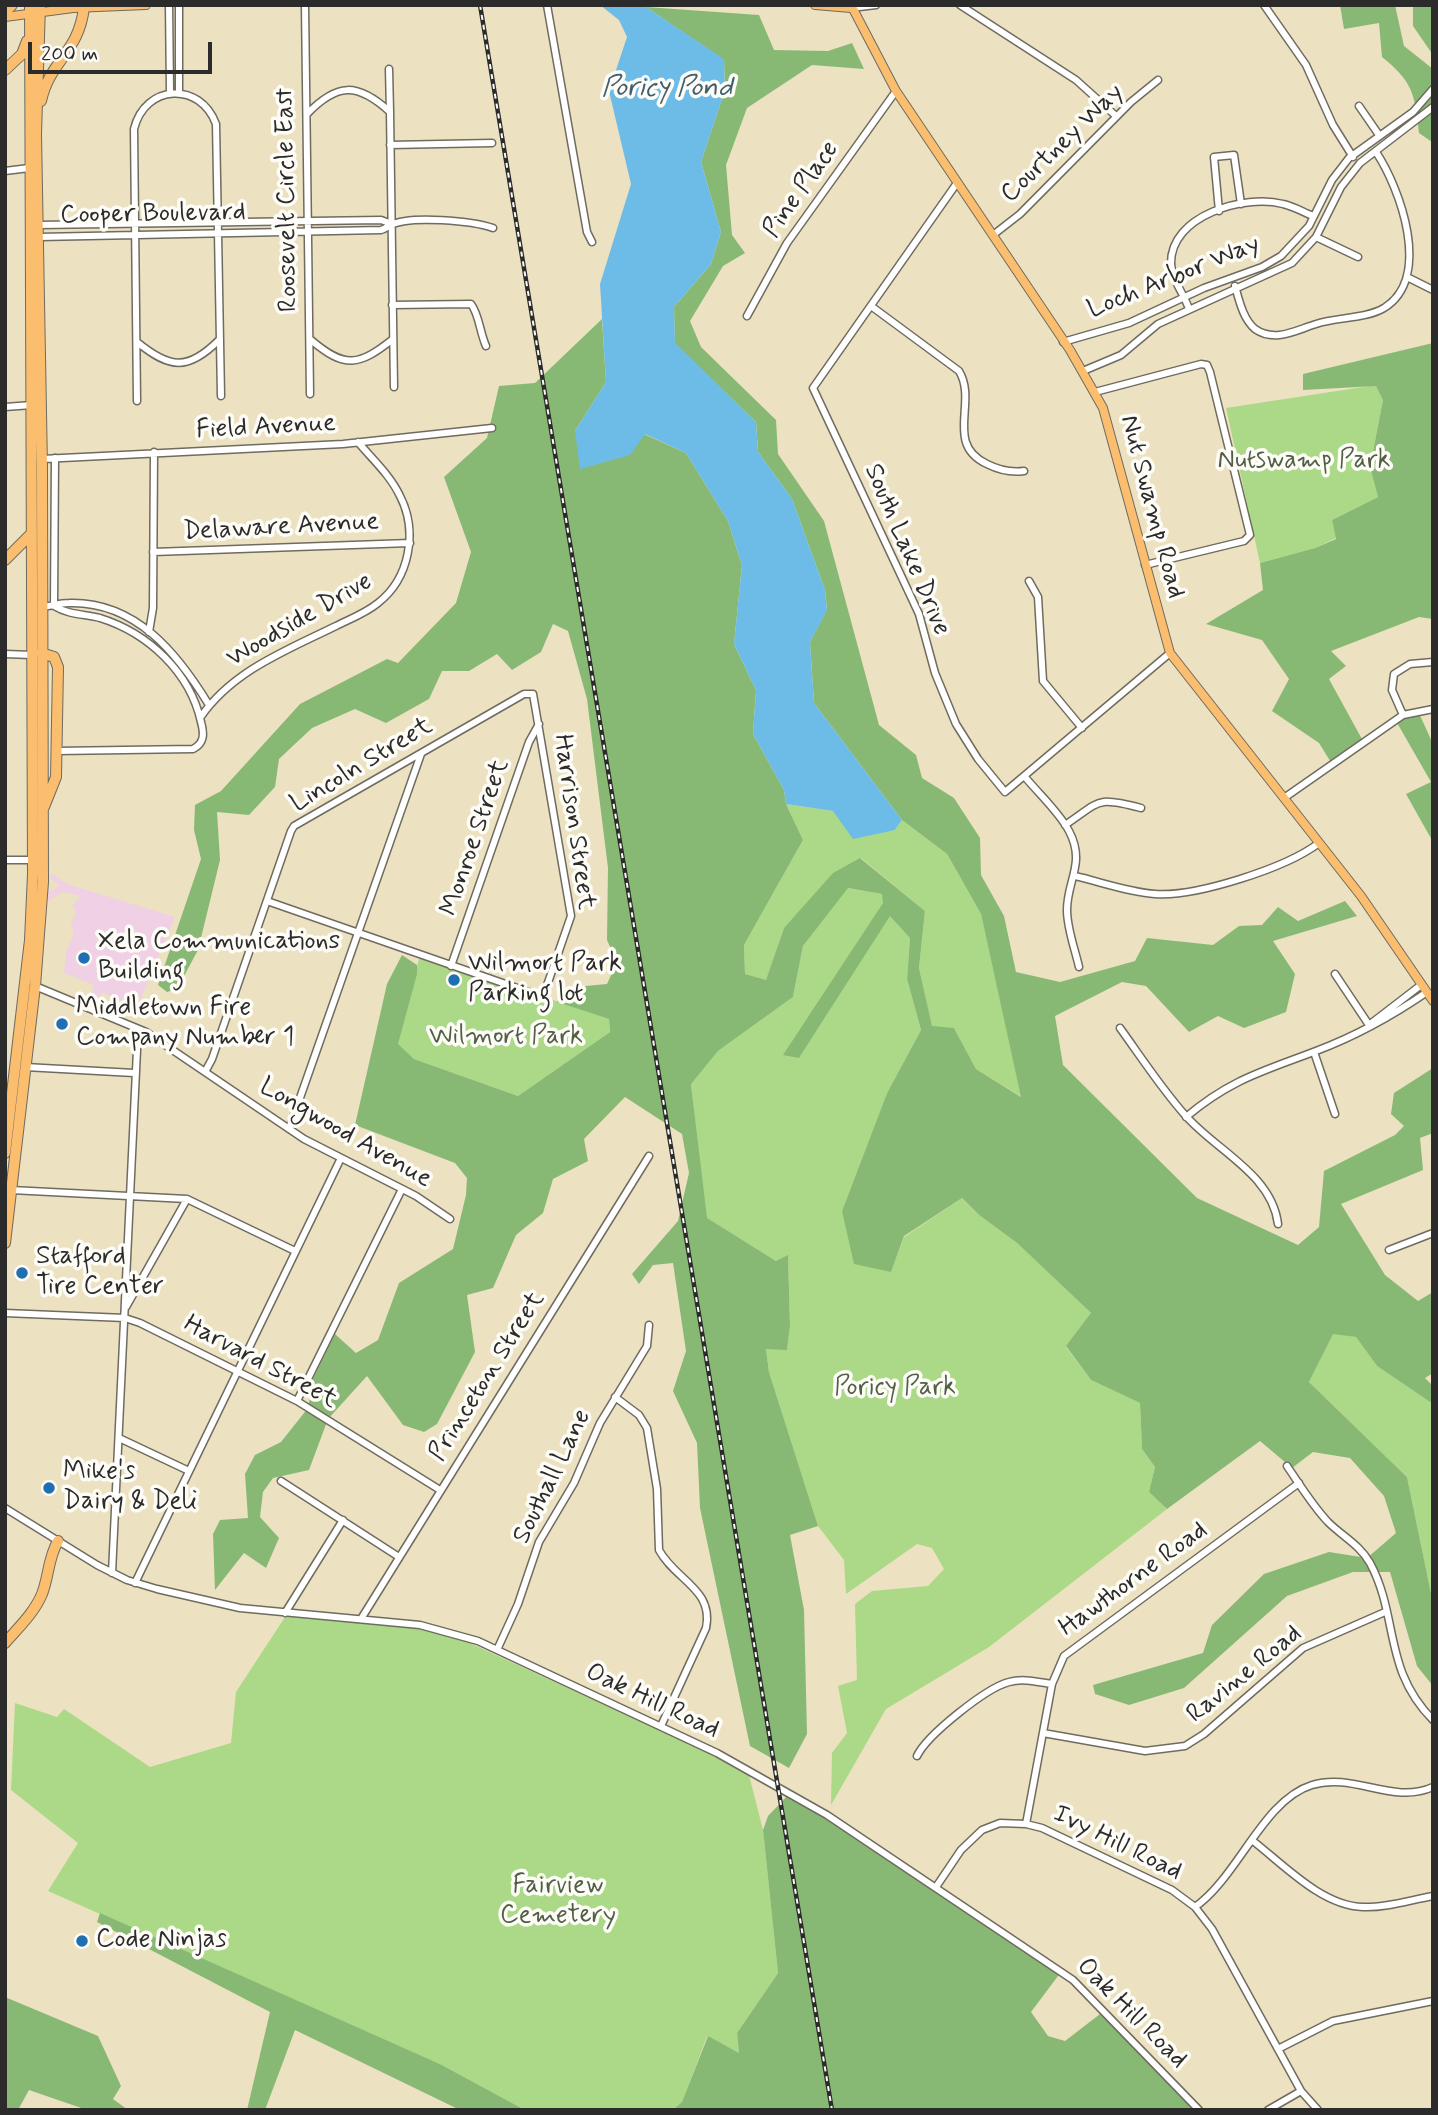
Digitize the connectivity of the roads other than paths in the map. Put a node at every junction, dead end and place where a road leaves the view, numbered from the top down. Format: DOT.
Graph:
graph roads {
  1 [pos="12,5"];
  2 [pos="146,5"];
  3 [pos="169,5"];
  4 [pos="178,5"];
  5 [pos="305,5"];
  6 [pos="547,5"];
  7 [pos="815,5"];
  8 [pos="876,5"];
  9 [pos="960,5"];
  10 [pos="1264,5"];
  11 [pos="131,6"];
  12 [pos="851,6"];
  13 [pos="84,7"];
  14 [pos="35,9"];
  15 [pos="5,15"];
  16 [pos="30,34"];
  17 [pos="390,68"];
  18 [pos="5,70"];
  19 [pos="1158,80"];
  20 [pos="1433,89"];
  21 [pos="896,91"];
  22 [pos="170,92"];
  23 [pos="180,92"];
  24 [pos="1359,106"];
  25 [pos="1433,107"];
  26 [pos="390,112"];
  27 [pos="307,114"];
  28 [pos="37,116"];
  29 [pos="1116,116"];
  30 [pos="1392,126"];
  31 [pos="1379,135"];
  32 [pos="1398,136"];
  33 [pos="492,143"];
  34 [pos="390,145"];
  35 [pos="1376,152"];
  36 [pos="1352,155"];
  37 [pos="1360,163"];
  38 [pos="29,168"];
  39 [pos="5,171"];
  40 [pos="957,183"];
  41 [pos="1322,198"];
  42 [pos="1332,203"];
  43 [pos="1241,204"];
  44 [pos="1219,211"];
  45 [pos="1313,216"];
  46 [pos="308,221"];
  47 [pos="219,222"];
  48 [pos="135,223"];
  49 [pos="392,224"];
  50 [pos="38,225"];
  51 [pos="493,228"];
  52 [pos="308,231"];
  53 [pos="219,232"];
  54 [pos="135,233"];
  55 [pos="993,235"];
  56 [pos="39,237"];
  57 [pos="1315,237"];
  58 [pos="592,242"];
  59 [pos="1358,257"];
  60 [pos="1254,270"];
  61 [pos="1233,277"];
  62 [pos="1409,278"];
  63 [pos="1256,281"];
  64 [pos="1236,288"];
  65 [pos="1433,290"];
  66 [pos="1184,297"];
  67 [pos="393,304"];
  68 [pos="871,306"];
  69 [pos="1189,309"];
  70 [pos="747,316"];
  71 [pos="1143,317"];
  72 [pos="1150,330"];
  73 [pos="393,339"];
  74 [pos="219,340"];
  75 [pos="311,340"];
  76 [pos="137,342"];
  77 [pos="1063,342"];
  78 [pos="486,346"];
  79 [pos="1083,371"];
  80 [pos="394,387"];
  81 [pos="1095,391"];
  82 [pos="310,394"];
  83 [pos="221,396"];
  84 [pos="138,401"];
  85 [pos="32,405"];
  86 [pos="5,407"];
  87 [pos="492,428"];
  88 [pos="358,442"];
  89 [pos="154,452"];
  90 [pos="55,458"];
  91 [pos="42,459"];
  92 [pos="1024,471"];
  93 [pos="30,535"];
  94 [pos="410,543"];
  95 [pos="153,552"];
  96 [pos="5,559"];
  97 [pos="1146,565"];
  98 [pos="1029,581"];
  99 [pos="54,606"];
  100 [pos="42,607"];
  101 [pos="150,631"];
  102 [pos="145,639"];
  103 [pos="1170,653"];
  104 [pos="5,654"];
  105 [pos="36,654"];
  106 [pos="1433,662"];
  107 [pos="531,692"];
  108 [pos="209,705"];
  109 [pos="1433,709"];
  110 [pos="1403,715"];
  111 [pos="200,718"];
  112 [pos="539,723"];
  113 [pos="1082,728"];
  114 [pos="56,751"];
  115 [pos="421,754"];
  116 [pos="1025,777"];
  117 [pos="1284,798"];
  118 [pos="44,807"];
  119 [pos="1141,808"];
  120 [pos="1065,824"];
  121 [pos="1319,843"];
  122 [pos="5,860"];
  123 [pos="33,860"];
  124 [pos="1075,876"];
  125 [pos="267,901"];
  126 [pos="359,933"];
  127 [pos="451,965"];
  128 [pos="1079,967"];
  129 [pos="1335,974"];
  130 [pos="35,986"];
  131 [pos="1424,989"];
  132 [pos="1433,1001"];
  133 [pos="1368,1025"];
  134 [pos="1120,1028"];
  135 [pos="138,1029"];
  136 [pos="1314,1052"];
  137 [pos="25,1067"];
  138 [pos="205,1072"];
  139 [pos="134,1073"];
  140 [pos="1335,1114"];
  141 [pos="1186,1117"];
  142 [pos="289,1129"];
  143 [pos="5,1153"];
  144 [pos="649,1156"];
  145 [pos="341,1158"];
  146 [pos="402,1189"];
  147 [pos="11,1190"];
  148 [pos="129,1195"];
  149 [pos="187,1199"];
  150 [pos="450,1219"];
  151 [pos="1278,1224"];
  152 [pos="1433,1233"];
  153 [pos="5,1243"];
  154 [pos="1389,1250"];
  155 [pos="295,1251"];
  156 [pos="125,1308"];
  157 [pos="5,1313"];
  158 [pos="125,1318"];
  159 [pos="649,1325"];
  160 [pos="238,1371"];
  161 [pos="615,1397"];
  162 [pos="298,1401"];
  163 [pos="119,1438"];
  164 [pos="1286,1466"];
  165 [pos="189,1471"];
  166 [pos="281,1481"];
  167 [pos="1299,1483"];
  168 [pos="440,1490"];
  169 [pos="5,1508"];
  170 [pos="343,1520"];
  171 [pos="58,1541"];
  172 [pos="399,1557"];
  173 [pos="112,1573"];
  174 [pos="135,1583"];
  175 [pos="1385,1612"];
  176 [pos="285,1613"];
  177 [pos="361,1619"];
  178 [pos="5,1643"];
  179 [pos="497,1650"];
  180 [pos="1052,1684"];
  181 [pos="1433,1720"];
  182 [pos="661,1726"];
  183 [pos="1044,1733"];
  184 [pos="917,1756"];
  185 [pos="1433,1787"];
  186 [pos="1026,1824"];
  187 [pos="1253,1841"];
  188 [pos="936,1887"];
  189 [pos="1433,1896"];
  190 [pos="1195,1907"];
  191 [pos="1433,2001"];
  192 [pos="1278,2049"];
  193 [pos="1301,2091"];
  194 [pos="1199,2110"];
  195 [pos="1268,2110"];
  196 [pos="1318,2110"];
  1 -- 15 [label="highway"];
  2 -- 11 [label="main road"];
  3 -- 22 [label="street"];
  4 -- 23 [label="street"];
  5 -- 27 [label="street, Roosevelt Circle East"];
  6 -- 58 [label="street"];
  7 -- 12 [label="main road"];
  8 -- 12 [label="street"];
  9 -- 29 [label="street"];
  10 -- 36 [label="street"];
  11 -- 13 [label="main road"];
  12 -- 21 [label="main road, Nut Swamp Road"];
  13 -- 14 [label="main road"];
  13 -- 28 [label="highway"];
  14 -- 15 [label="main road"];
  14 -- 16 [label="highway"];
  14 -- 28 [label="highway"];
  16 -- 18 [label="highway"];
  16 -- 38 [label="highway"];
  17 -- 26 [label="street"];
  19 -- 29 [label="street, Courtney Way"];
  20 -- 30 [label="street, Loch Arbor Way"];
  21 -- 40 [label="main road, Nut Swamp Road"];
  21 -- 70 [label="street, Pine Place"];
  22 -- 23 [label="street"];
  22 -- 48 [label="street"];
  23 -- 47 [label="street"];
  24 -- 31 [label="street"];
  25 -- 32 [label="street, Loch Arbor Way"];
  26 -- 27 [label="street"];
  26 -- 34 [label="street"];
  27 -- 46 [label="street, Roosevelt Circle East"];
  28 -- 50 [label="highway"];
  29 -- 55 [label="street, Courtney Way"];
  30 -- 31 [label="street, Loch Arbor Way"];
  30 -- 32 [label="street"];
  31 -- 36 [label="street, Loch Arbor Way"];
  32 -- 35 [label="street, Loch Arbor Way"];
  33 -- 34 [label="street"];
  34 -- 49 [label="street"];
  35 -- 37 [label="street, Loch Arbor Way"];
  35 -- 62 [label="street"];
  36 -- 37 [label="street"];
  36 -- 41 [label="street, Loch Arbor Way"];
  37 -- 42 [label="street, Loch Arbor Way"];
  38 -- 39 [label="street"];
  38 -- 85 [label="highway"];
  40 -- 55 [label="main road, Nut Swamp Road"];
  40 -- 68 [label="street, South Lake Drive"];
  41 -- 42 [label="street"];
  41 -- 45 [label="street, Loch Arbor Way"];
  42 -- 57 [label="street, Loch Arbor Way"];
  43 -- 44 [label="street"];
  43 -- 44 [label="street"];
  43 -- 45 [label="street"];
  44 -- 66 [label="street"];
  45 -- 60 [label="street, Loch Arbor Way"];
  46 -- 47 [label="street, Cooper Boulevard"];
  46 -- 49 [label="street, Cooper Boulevard"];
  46 -- 52 [label="street, Roosevelt Circle East"];
  47 -- 48 [label="street, Cooper Boulevard"];
  47 -- 53 [label="street"];
  48 -- 50 [label="street, Cooper Boulevard"];
  48 -- 54 [label="street"];
  49 -- 51 [label="street, Cooper Boulevard"];
  49 -- 52 [label="street, Cooper Boulevard"];
  49 -- 67 [label="street"];
  50 -- 56 [label="highway"];
  52 -- 53 [label="street, Cooper Boulevard"];
  52 -- 75 [label="street, Roosevelt Circle East"];
  53 -- 54 [label="street, Cooper Boulevard"];
  53 -- 74 [label="street"];
  54 -- 56 [label="street, Cooper Boulevard"];
  54 -- 76 [label="street"];
  55 -- 77 [label="main road, Nut Swamp Road"];
  56 -- 91 [label="highway"];
  57 -- 59 [label="street"];
  57 -- 63 [label="street, Loch Arbor Way"];
  60 -- 61 [label="street, Loch Arbor Way"];
  60 -- 63 [label="street"];
  61 -- 64 [label="street"];
  61 -- 66 [label="street, Loch Arbor Way"];
  62 -- 64 [label="street"];
  62 -- 65 [label="street"];
  63 -- 64 [label="street, Loch Arbor Way"];
  64 -- 69 [label="street, Loch Arbor Way"];
  66 -- 69 [label="street"];
  66 -- 71 [label="street, Loch Arbor Way"];
  67 -- 73 [label="street"];
  67 -- 78 [label="street"];
  68 -- 92 [label="street"];
  68 -- 116 [label="street, South Lake Drive"];
  69 -- 72 [label="street, Loch Arbor Way"];
  71 -- 72 [label="street"];
  71 -- 77 [label="street, Loch Arbor Way"];
  72 -- 79 [label="street, Loch Arbor Way"];
  73 -- 75 [label="street"];
  73 -- 80 [label="street"];
  74 -- 76 [label="street"];
  74 -- 83 [label="street"];
  75 -- 82 [label="street, Roosevelt Circle East"];
  76 -- 84 [label="street"];
  77 -- 79 [label="main road, Nut Swamp Road"];
  79 -- 81 [label="main road, Nut Swamp Road"];
  81 -- 97 [label="main road, Nut Swamp Road"];
  81 -- 97 [label="street"];
  85 -- 86 [label="street"];
  85 -- 93 [label="highway"];
  87 -- 88 [label="street, Field Avenue"];
  88 -- 89 [label="street, Field Avenue"];
  88 -- 94 [label="street, Woodside Drive"];
  89 -- 90 [label="street, Field Avenue"];
  89 -- 95 [label="street"];
  90 -- 91 [label="street, Field Avenue"];
  90 -- 99 [label="street"];
  91 -- 100 [label="highway"];
  93 -- 96 [label="highway"];
  93 -- 105 [label="highway"];
  94 -- 95 [label="street, Delaware Avenue"];
  94 -- 108 [label="street, Woodside Drive"];
  95 -- 101 [label="street"];
  97 -- 103 [label="main road, Nut Swamp Road"];
  98 -- 113 [label="street"];
  99 -- 100 [label="street"];
  99 -- 101 [label="street"];
  99 -- 102 [label="street"];
  100 -- 105 [label="highway"];
  101 -- 102 [label="street"];
  101 -- 108 [label="street"];
  102 -- 111 [label="street"];
  103 -- 113 [label="street, South Lake Drive"];
  103 -- 117 [label="main road, Nut Swamp Road"];
  104 -- 105 [label="street"];
  105 -- 114 [label="highway"];
  105 -- 118 [label="highway"];
  105 -- 123 [label="highway"];
  106 -- 110 [label="street"];
  107 -- 112 [label="street, Harrison Street"];
  107 -- 115 [label="street, Lincoln Street"];
  108 -- 111 [label="street, Woodside Drive"];
  109 -- 110 [label="street"];
  110 -- 117 [label="street"];
  111 -- 114 [label="street"];
  112 -- 127 [label="street, Monroe Street"];
  112 -- 127 [label="street, Harrison Street"];
  113 -- 116 [label="street, South Lake Drive"];
  114 -- 118 [label="highway"];
  115 -- 125 [label="street, Lincoln Street"];
  115 -- 126 [label="street"];
  116 -- 120 [label="street"];
  117 -- 121 [label="main road, Nut Swamp Road"];
  118 -- 130 [label="highway"];
  119 -- 120 [label="street"];
  120 -- 124 [label="street"];
  121 -- 124 [label="street"];
  121 -- 131 [label="main road, Nut Swamp Road"];
  122 -- 123 [label="street"];
  123 -- 143 [label="highway"];
  124 -- 128 [label="street"];
  125 -- 126 [label="street"];
  125 -- 138 [label="street, Lincoln Street"];
  126 -- 127 [label="street"];
  126 -- 142 [label="street"];
  129 -- 133 [label="street"];
  130 -- 135 [label="street, Longwood Avenue"];
  130 -- 137 [label="highway"];
  131 -- 132 [label="main road, Nut Swamp Road"];
  131 -- 133 [label="street"];
  133 -- 136 [label="street"];
  134 -- 141 [label="street"];
  135 -- 138 [label="street, Longwood Avenue"];
  135 -- 139 [label="street"];
  136 -- 140 [label="street"];
  136 -- 141 [label="street"];
  137 -- 139 [label="street"];
  137 -- 147 [label="highway"];
  138 -- 142 [label="street, Longwood Avenue"];
  139 -- 148 [label="street"];
  141 -- 151 [label="street"];
  142 -- 145 [label="street, Longwood Avenue"];
  144 -- 168 [label="street, Princeton Street"];
  145 -- 146 [label="street, Longwood Avenue"];
  145 -- 155 [label="street"];
  146 -- 150 [label="street, Longwood Avenue"];
  146 -- 162 [label="street"];
  147 -- 148 [label="street"];
  147 -- 153 [label="highway"];
  148 -- 149 [label="street"];
  148 -- 156 [label="street"];
  149 -- 155 [label="street"];
  149 -- 156 [label="street"];
  152 -- 154 [label="street"];
  155 -- 160 [label="street"];
  156 -- 158 [label="street"];
  157 -- 158 [label="street, Harvard Street"];
  158 -- 160 [label="street, Harvard Street"];
  158 -- 163 [label="street"];
  159 -- 161 [label="street, Southall Lane"];
  160 -- 162 [label="street, Harvard Street"];
  160 -- 165 [label="street"];
  161 -- 179 [label="street, Southall Lane"];
  161 -- 182 [label="street"];
  162 -- 168 [label="street, Harvard Street"];
  163 -- 165 [label="street"];
  163 -- 173 [label="street"];
  164 -- 167 [label="street"];
  165 -- 174 [label="street"];
  166 -- 170 [label="street"];
  167 -- 175 [label="street"];
  167 -- 180 [label="street, Hawthorne Road"];
  168 -- 172 [label="street, Princeton Street"];
  169 -- 171 [label="street, Oak Hill Road"];
  170 -- 172 [label="street"];
  170 -- 176 [label="street"];
  171 -- 173 [label="street, Oak Hill Road"];
  171 -- 178 [label="highway"];
  172 -- 177 [label="street, Princeton Street"];
  173 -- 174 [label="street, Oak Hill Road"];
  174 -- 176 [label="street, Oak Hill Road"];
  175 -- 181 [label="street"];
  175 -- 183 [label="street, Ravine Road"];
  176 -- 177 [label="street, Oak Hill Road"];
  177 -- 179 [label="street, Oak Hill Road"];
  179 -- 182 [label="street, Oak Hill Road"];
  180 -- 183 [label="street, Hawthorne Road"];
  180 -- 184 [label="street"];
  182 -- 188 [label="street, Oak Hill Road"];
  183 -- 186 [label="street, Hawthorne Road"];
  185 -- 187 [label="street"];
  186 -- 188 [label="street, Ivy Hill Road"];
  186 -- 190 [label="street, Ivy Hill Road"];
  187 -- 189 [label="street"];
  187 -- 190 [label="street"];
  188 -- 194 [label="street, Oak Hill Road"];
  190 -- 192 [label="street, Ivy Hill Road"];
  191 -- 192 [label="street"];
  192 -- 193 [label="street, Ivy Hill Road"];
  193 -- 195 [label="street"];
  193 -- 196 [label="street, Ivy Hill Road"];
}
